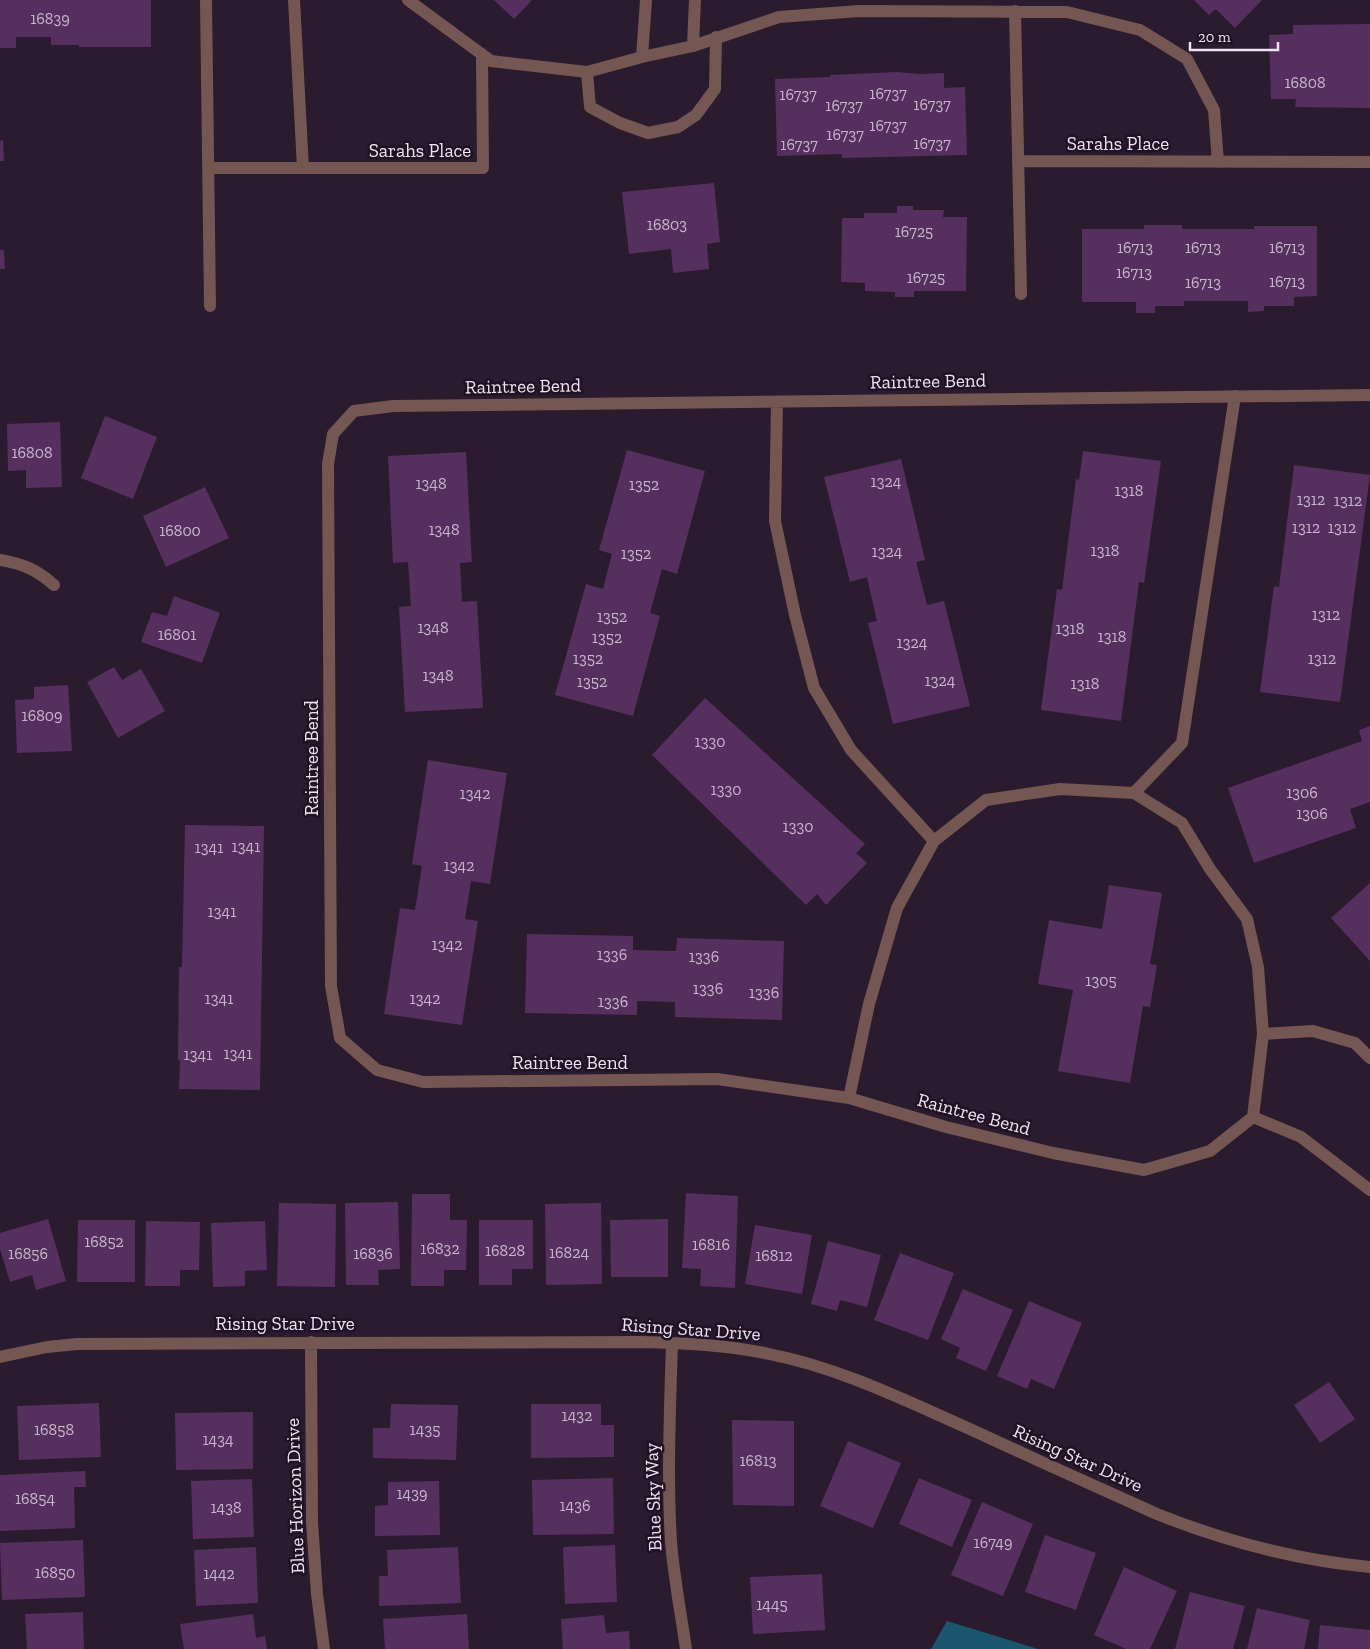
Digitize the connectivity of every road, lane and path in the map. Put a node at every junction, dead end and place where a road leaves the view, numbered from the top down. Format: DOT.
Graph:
graph roads {
  1 [pos="206,0"];
  2 [pos="294,0"];
  3 [pos="408,0"];
  4 [pos="646,0"];
  5 [pos="695,0"];
  6 [pos="1015,11"];
  7 [pos="716,38"];
  8 [pos="692,46"];
  9 [pos="482,54"];
  10 [pos="642,57"];
  11 [pos="588,72"];
  12 [pos="1018,161"];
  13 [pos="1218,162"];
  14 [pos="1370,162"];
  15 [pos="208,168"];
  16 [pos="303,168"];
  17 [pos="1021,294"];
  18 [pos="210,306"];
  19 [pos="1370,395"];
  20 [pos="1235,396"];
  21 [pos="777,402"];
  22 [pos="0,560"];
  23 [pos="54,585"];
  24 [pos="1134,793"];
  25 [pos="934,841"];
  26 [pos="1262,1034"];
  27 [pos="1370,1058"];
  28 [pos="849,1098"];
  29 [pos="1253,1117"];
  30 [pos="1370,1190"];
  31 [pos="311,1342"];
  32 [pos="672,1343"];
  33 [pos="0,1357"];
  34 [pos="1370,1567"];
  35 [pos="324,1649"];
  36 [pos="686,1649"];
  1 -- 15 [label="street"];
  2 -- 16 [label="street"];
  3 -- 9 [label="street"];
  4 -- 10 [label="street"];
  5 -- 8 [label="street"];
  6 -- 7 [label="street"];
  6 -- 12 [label="street"];
  6 -- 13 [label="street"];
  7 -- 8 [label="street"];
  7 -- 11 [label="street"];
  8 -- 10 [label="street"];
  9 -- 11 [label="street"];
  9 -- 16 [label="street, Sarahs Place"];
  10 -- 11 [label="street"];
  12 -- 13 [label="street, Sarahs Place"];
  12 -- 17 [label="street"];
  13 -- 14 [label="street, Sarahs Place"];
  15 -- 16 [label="street, Sarahs Place"];
  15 -- 18 [label="street"];
  19 -- 20 [label="street, Raintree Bend"];
  20 -- 21 [label="street, Raintree Bend"];
  20 -- 24 [label="street"];
  21 -- 25 [label="street"];
  21 -- 28 [label="street, Raintree Bend"];
  22 -- 23 [label="street"];
  24 -- 25 [label="street"];
  24 -- 26 [label="street"];
  25 -- 28 [label="street"];
  26 -- 27 [label="street"];
  26 -- 29 [label="street"];
  28 -- 29 [label="street, Raintree Bend"];
  29 -- 30 [label="street"];
  31 -- 32 [label="street, Rising Star Drive"];
  31 -- 33 [label="street, Rising Star Drive"];
  31 -- 35 [label="street, Blue Horizon Drive"];
  32 -- 34 [label="street, Rising Star Drive"];
  32 -- 36 [label="street, Blue Sky Way"];
}
